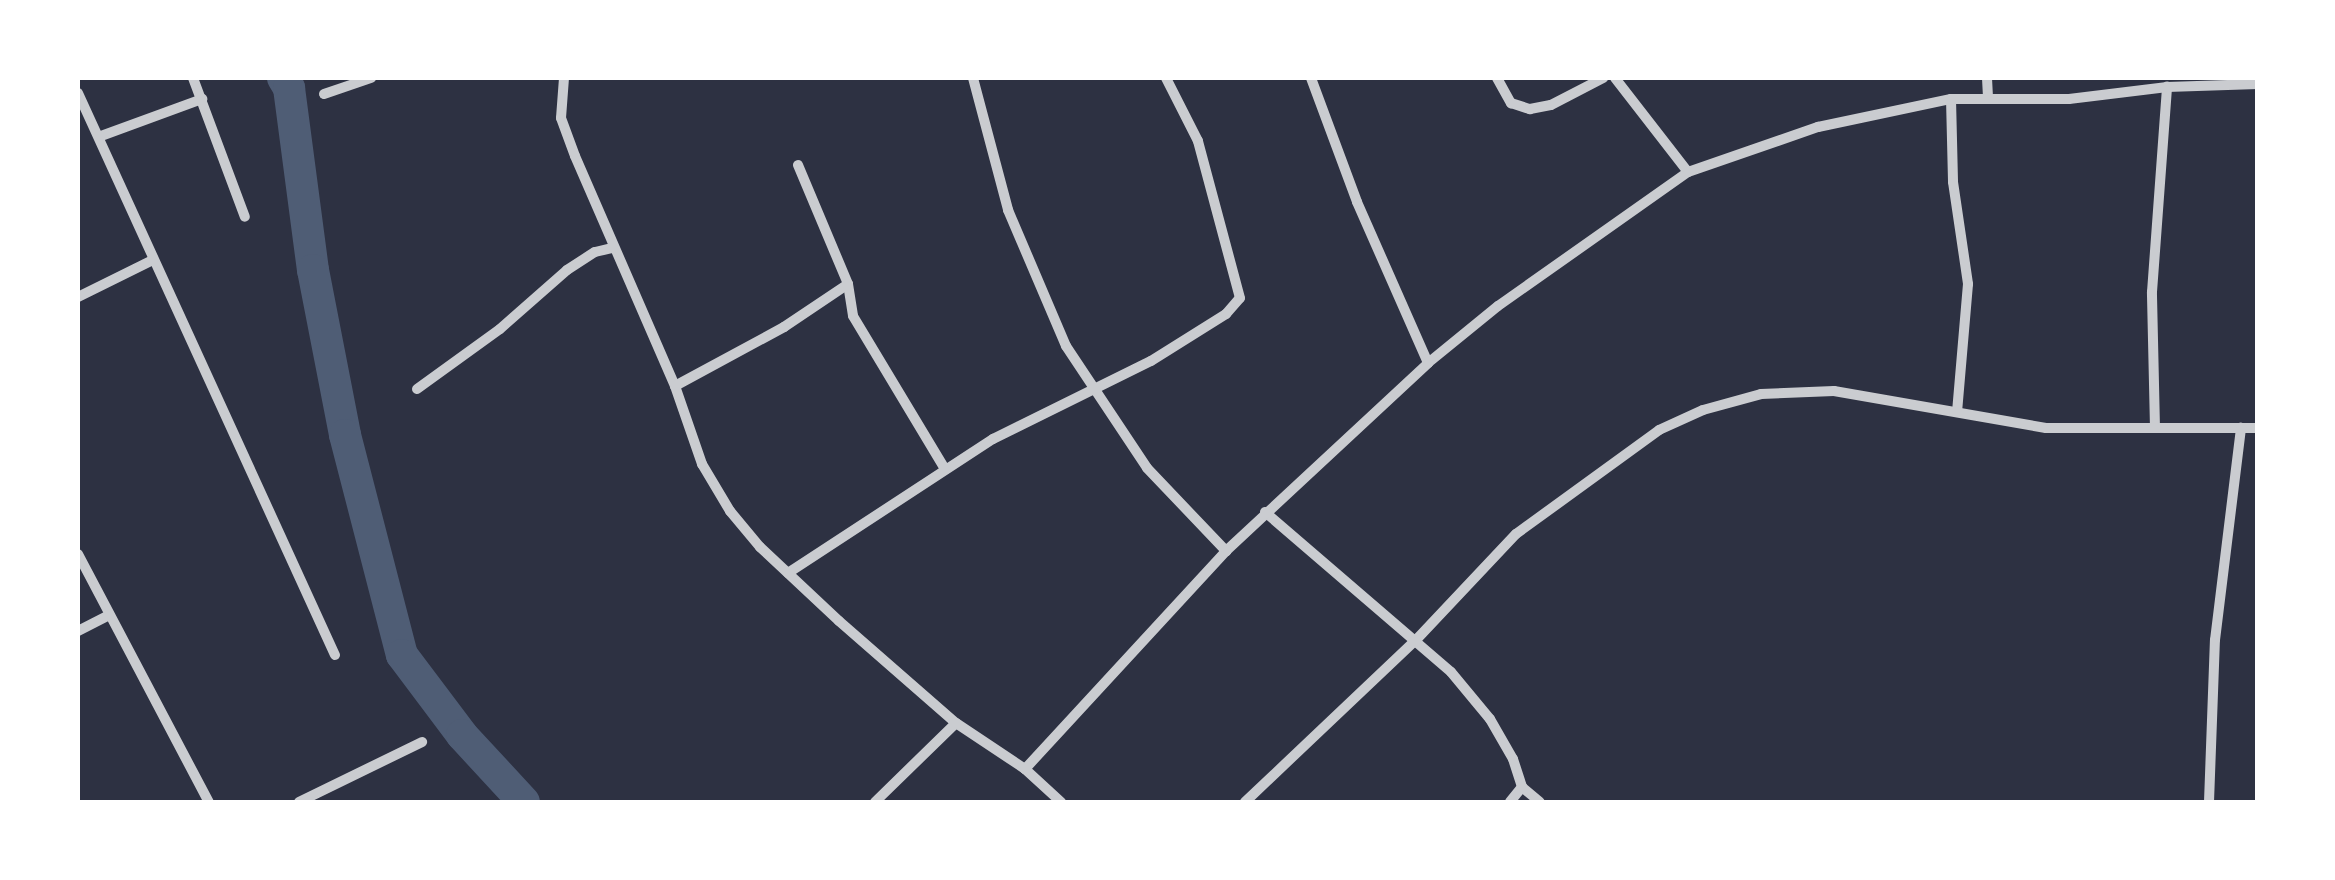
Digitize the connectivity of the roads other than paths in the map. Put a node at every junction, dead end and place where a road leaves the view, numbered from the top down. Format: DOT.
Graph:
graph roads {
  1 [pos="193,78"];
  2 [pos="371,78"];
  3 [pos="564,78"];
  4 [pos="973,78"];
  5 [pos="1166,78"];
  6 [pos="1311,78"];
  7 [pos="1497,78"];
  8 [pos="1603,78"];
  9 [pos="1615,78"];
  10 [pos="1987,78"];
  11 [pos="2258,84"];
  12 [pos="2167,87"];
  13 [pos="78,92"];
  14 [pos="324,94"];
  15 [pos="1988,97"];
  16 [pos="202,99"];
  17 [pos="1952,99"];
  18 [pos="100,136"];
  19 [pos="798,165"];
  20 [pos="1688,172"];
  21 [pos="245,217"];
  22 [pos="613,248"];
  23 [pos="153,260"];
  24 [pos="848,284"];
  25 [pos="78,297"];
  26 [pos="1428,362"];
  27 [pos="674,386"];
  28 [pos="1095,386"];
  29 [pos="417,389"];
  30 [pos="1958,412"];
  31 [pos="2155,428"];
  32 [pos="2241,428"];
  33 [pos="2258,428"];
  34 [pos="945,469"];
  35 [pos="1265,512"];
  36 [pos="1226,550"];
  37 [pos="78,554"];
  38 [pos="788,573"];
  39 [pos="108,616"];
  40 [pos="78,631"];
  41 [pos="1416,640"];
  42 [pos="336,655"];
  43 [pos="956,723"];
  44 [pos="422,742"];
  45 [pos="1026,770"];
  46 [pos="1522,787"];
  47 [pos="209,802"];
  48 [pos="299,802"];
  49 [pos="875,802"];
  50 [pos="1061,802"];
  51 [pos="1245,802"];
  52 [pos="1510,802"];
  53 [pos="1540,802"];
  54 [pos="2209,802"];
  1 -- 16 [label="street"];
  2 -- 14 [label="street"];
  3 -- 22 [label="street"];
  4 -- 28 [label="street"];
  5 -- 28 [label="street"];
  6 -- 26 [label="street"];
  7 -- 8 [label="street"];
  9 -- 20 [label="street"];
  10 -- 15 [label="street"];
  11 -- 12 [label="street"];
  12 -- 15 [label="street"];
  12 -- 31 [label="street"];
  13 -- 18 [label="street"];
  15 -- 17 [label="street"];
  16 -- 18 [label="street"];
  16 -- 21 [label="street"];
  17 -- 20 [label="street"];
  17 -- 30 [label="street"];
  18 -- 23 [label="street"];
  19 -- 24 [label="street"];
  20 -- 26 [label="street"];
  22 -- 27 [label="street"];
  22 -- 29 [label="street"];
  23 -- 25 [label="street"];
  23 -- 42 [label="street"];
  24 -- 27 [label="street"];
  24 -- 34 [label="street"];
  26 -- 35 [label="street"];
  27 -- 38 [label="street"];
  28 -- 34 [label="street"];
  28 -- 36 [label="street"];
  30 -- 31 [label="street"];
  30 -- 41 [label="street"];
  31 -- 32 [label="street"];
  32 -- 33 [label="street"];
  32 -- 54 [label="street"];
  34 -- 38 [label="street"];
  35 -- 36 [label="street"];
  35 -- 41 [label="street"];
  36 -- 45 [label="street"];
  37 -- 39 [label="street"];
  38 -- 43 [label="street"];
  39 -- 40 [label="street"];
  39 -- 47 [label="street"];
  41 -- 46 [label="street"];
  41 -- 51 [label="street"];
  43 -- 45 [label="street"];
  43 -- 49 [label="street"];
  44 -- 48 [label="street"];
  45 -- 50 [label="street"];
  46 -- 52 [label="street"];
  46 -- 53 [label="street"];
}
